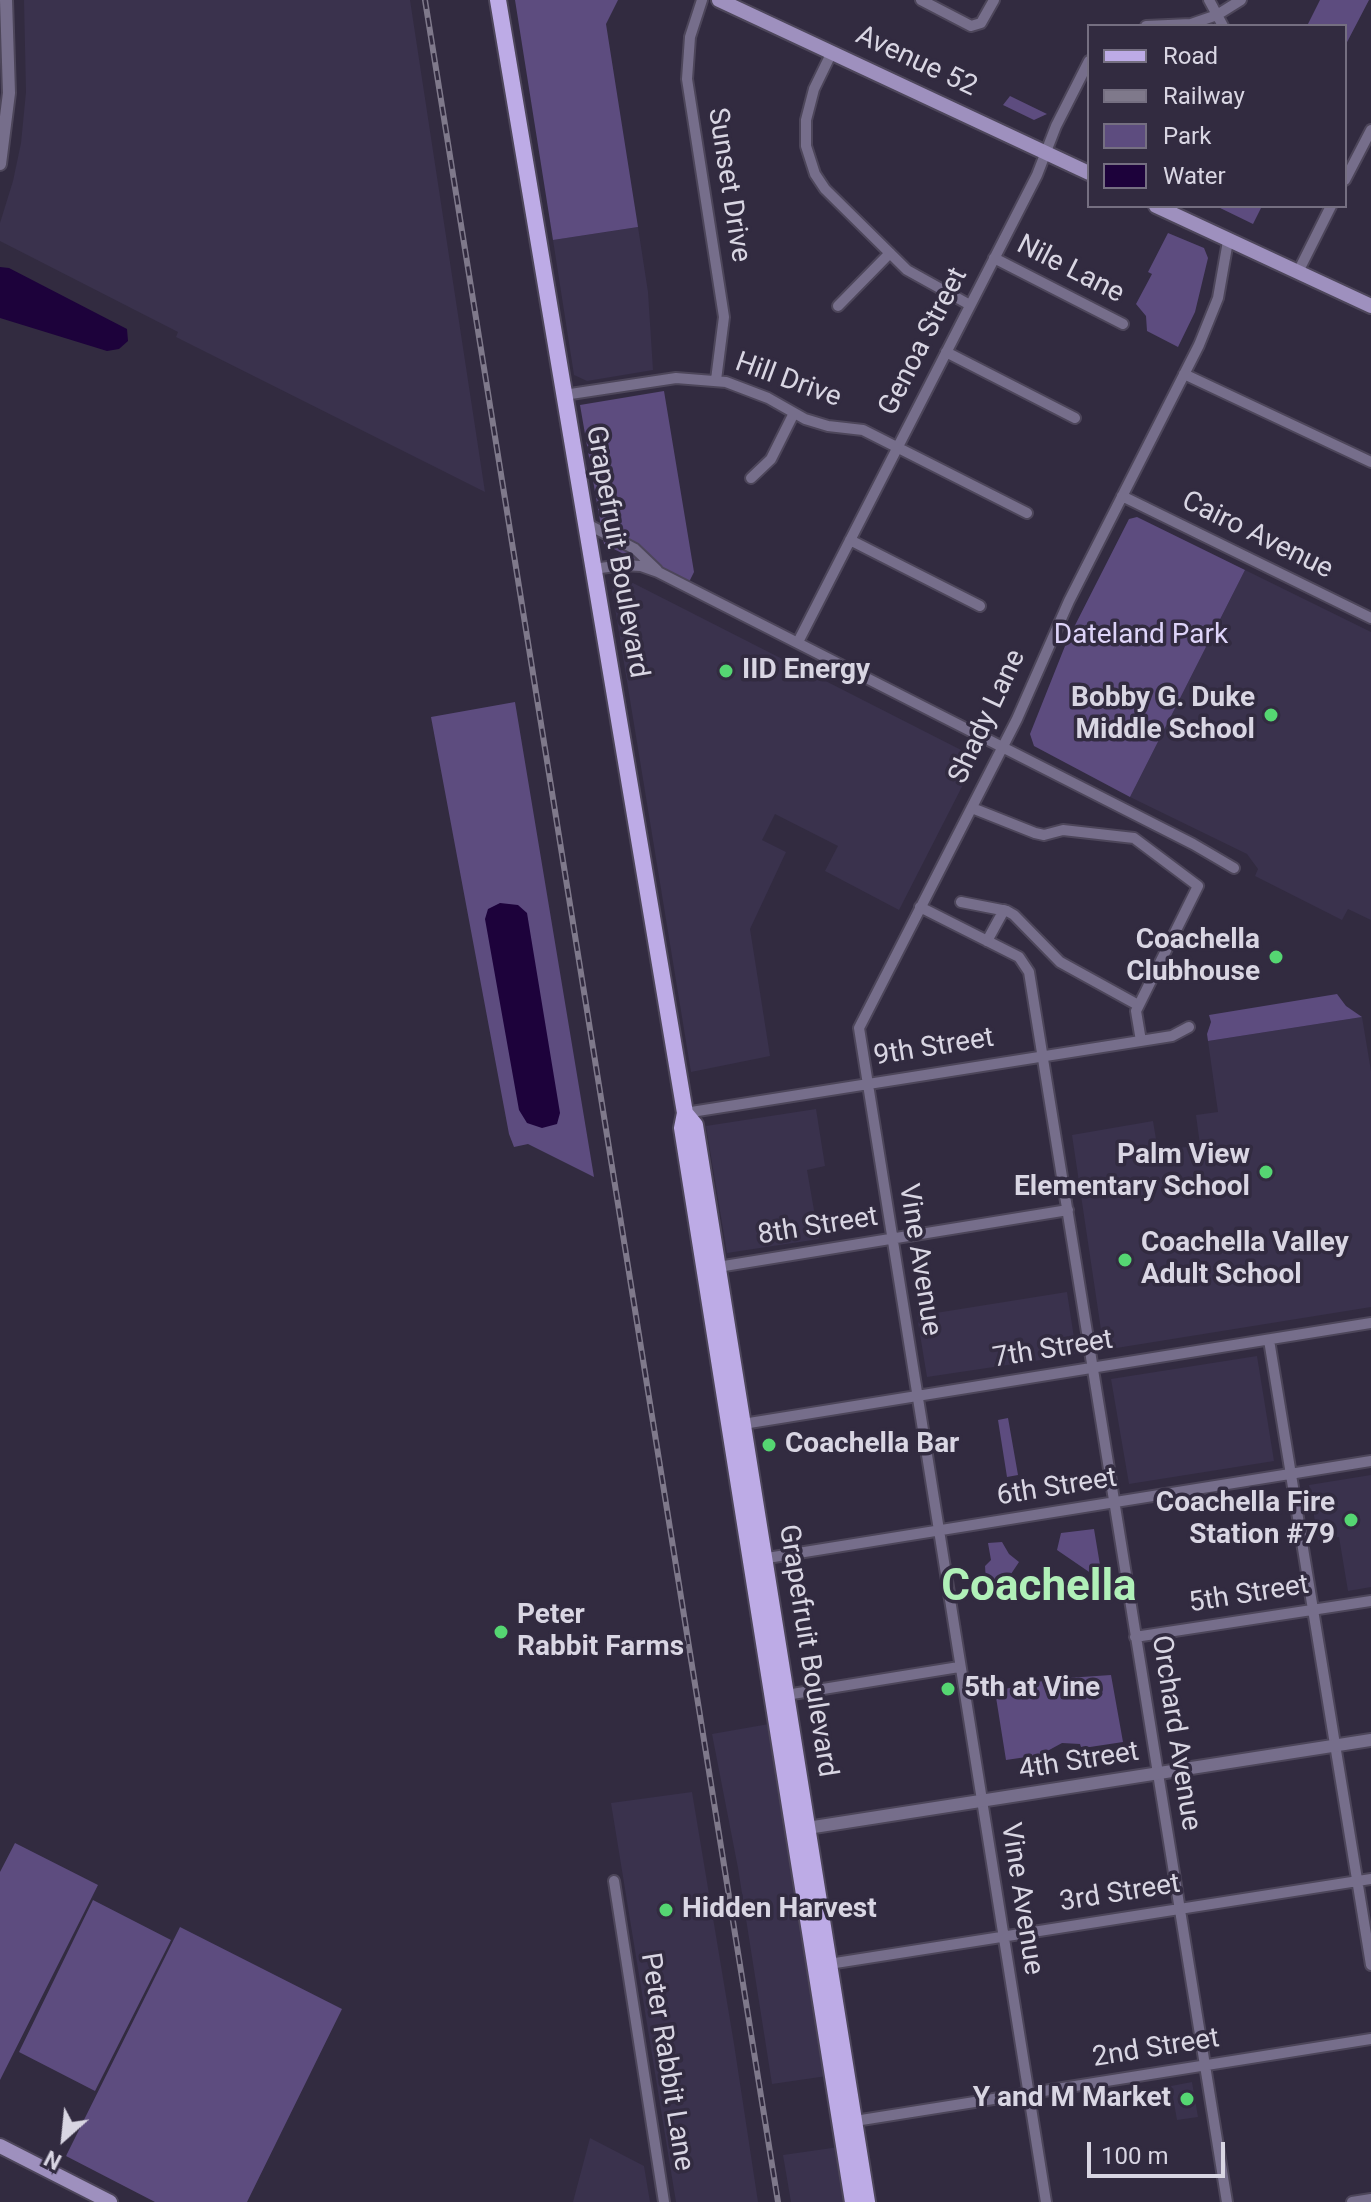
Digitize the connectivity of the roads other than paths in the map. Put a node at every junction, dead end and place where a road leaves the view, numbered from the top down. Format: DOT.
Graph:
graph roads {
  1 [pos="6,0"];
  2 [pos="498,0"];
  3 [pos="702,0"];
  4 [pos="719,0"];
  5 [pos="921,0"];
  6 [pos="994,0"];
  7 [pos="1209,0"];
  8 [pos="1241,0"];
  9 [pos="1217,15"];
  10 [pos="1191,24"];
  11 [pos="1222,24"];
  12 [pos="4,37"];
  13 [pos="832,52"];
  14 [pos="1087,64"];
  15 [pos="1371,130"];
  16 [pos="1046,152"];
  17 [pos="0,164"];
  18 [pos="1087,172"];
  19 [pos="1347,176"];
  20 [pos="1160,208"];
  21 [pos="1330,208"];
  22 [pos="1228,241"];
  23 [pos="890,253"];
  24 [pos="994,258"];
  25 [pos="1298,272"];
  26 [pos="970,305"];
  27 [pos="838,306"];
  28 [pos="1371,306"];
  29 [pos="1123,324"];
  30 [pos="946,352"];
  31 [pos="1184,374"];
  32 [pos="716,380"];
  33 [pos="564,395"];
  34 [pos="794,413"];
  35 [pos="1075,418"];
  36 [pos="898,447"];
  37 [pos="1371,462"];
  38 [pos="751,478"];
  39 [pos="1122,496"];
  40 [pos="1027,513"];
  41 [pos="585,523"];
  42 [pos="850,540"];
  43 [pos="593,569"];
  44 [pos="658,572"];
  45 [pos="980,606"];
  46 [pos="1371,618"];
  47 [pos="798,642"];
  48 [pos="1003,747"];
  49 [pos="972,808"];
  50 [pos="1234,868"];
  51 [pos="961,902"];
  52 [pos="920,907"];
  53 [pos="1004,910"];
  54 [pos="987,941"];
  55 [pos="1138,1005"];
  56 [pos="1189,1027"];
  57 [pos="1141,1041"];
  58 [pos="1043,1056"];
  59 [pos="867,1083"];
  60 [pos="685,1113"];
  61 [pos="1068,1210"];
  62 [pos="892,1240"];
  63 [pos="718,1267"];
  64 [pos="1371,1323"];
  65 [pos="1269,1340"];
  66 [pos="1094,1367"];
  67 [pos="917,1396"];
  68 [pos="743,1424"];
  69 [pos="1371,1461"];
  70 [pos="1291,1475"];
  71 [pos="1113,1503"];
  72 [pos="938,1532"];
  73 [pos="758,1560"];
  74 [pos="1371,1601"];
  75 [pos="1312,1610"];
  76 [pos="1135,1637"];
  77 [pos="959,1667"];
  78 [pos="786,1695"];
  79 [pos="1371,1740"];
  80 [pos="1335,1745"];
  81 [pos="1158,1773"];
  82 [pos="981,1802"];
  83 [pos="802,1829"];
  84 [pos="1371,1879"];
  85 [pos="614,1881"];
  86 [pos="1358,1881"];
  87 [pos="1180,1909"];
  88 [pos="1003,1937"];
  89 [pos="829,1964"];
  90 [pos="1371,1965"];
  91 [pos="1371,2039"];
  92 [pos="1205,2065"];
  93 [pos="1028,2094"];
  94 [pos="855,2121"];
  95 [pos="0,2146"];
  96 [pos="1371,2199"];
  97 [pos="110,2202"];
  98 [pos="664,2202"];
  99 [pos="853,2202"];
  100 [pos="867,2202"];
  101 [pos="1046,2202"];
  102 [pos="1227,2202"];
  103 [pos="1352,2202"];
  1 -- 12 [label="street"];
  2 -- 33 [label="main road, Grapefruit Boulevard"];
  3 -- 32 [label="street, Sunset Drive"];
  4 -- 13 [label="main road, Avenue 52"];
  5 -- 6 [label="street"];
  7 -- 9 [label="street"];
  8 -- 9 [label="street"];
  9 -- 10 [label="street"];
  9 -- 11 [label="street"];
  12 -- 17 [label="street"];
  13 -- 16 [label="main road, Avenue 52"];
  13 -- 23 [label="street"];
  14 -- 16 [label="street, Genoa Street"];
  15 -- 19 [label="street"];
  16 -- 18 [label="main road, Avenue 52"];
  16 -- 24 [label="street, Genoa Street"];
  20 -- 22 [label="main road"];
  21 -- 25 [label="street"];
  22 -- 25 [label="main road"];
  22 -- 31 [label="street, Shady Lane"];
  23 -- 26 [label="street"];
  23 -- 27 [label="street"];
  24 -- 26 [label="street, Genoa Street"];
  24 -- 29 [label="street, Nile Lane"];
  25 -- 28 [label="main road"];
  26 -- 30 [label="street, Genoa Street"];
  30 -- 35 [label="street"];
  30 -- 36 [label="street, Genoa Street"];
  31 -- 37 [label="street"];
  31 -- 39 [label="street, Shady Lane"];
  32 -- 33 [label="street, Hill Drive"];
  32 -- 34 [label="street, Hill Drive"];
  33 -- 41 [label="main road, Grapefruit Boulevard"];
  34 -- 36 [label="street, Hill Drive"];
  34 -- 38 [label="street"];
  36 -- 40 [label="street, Hill Drive"];
  36 -- 42 [label="street, Genoa Street"];
  39 -- 46 [label="street, Cairo Avenue"];
  39 -- 48 [label="street, Shady Lane"];
  41 -- 43 [label="main road, Grapefruit Boulevard"];
  41 -- 44 [label="street"];
  42 -- 45 [label="street"];
  42 -- 47 [label="street, Genoa Street"];
  43 -- 44 [label="street"];
  43 -- 60 [label="main road, Grapefruit Boulevard"];
  44 -- 47 [label="street"];
  47 -- 48 [label="street"];
  48 -- 49 [label="street, Shady Lane"];
  48 -- 50 [label="street"];
  49 -- 52 [label="street, Shady Lane"];
  49 -- 55 [label="street"];
  51 -- 53 [label="street"];
  52 -- 54 [label="street, Orchard Avenue"];
  52 -- 59 [label="street, Shady Lane"];
  53 -- 54 [label="street"];
  53 -- 55 [label="street"];
  54 -- 58 [label="street, Orchard Avenue"];
  55 -- 57 [label="street"];
  56 -- 57 [label="street, 9th Street"];
  57 -- 58 [label="street, 9th Street"];
  58 -- 59 [label="street, 9th Street"];
  58 -- 61 [label="street, Orchard Avenue"];
  59 -- 60 [label="street, 9th Street"];
  59 -- 62 [label="street, Vine Avenue"];
  60 -- 63 [label="main road, Grapefruit Boulevard"];
  60 -- 73 [label="main road, Grapefruit Boulevard"];
  61 -- 62 [label="street, 8th Street"];
  61 -- 66 [label="street, Orchard Avenue"];
  62 -- 63 [label="street, 8th Street"];
  62 -- 67 [label="street, Vine Avenue"];
  63 -- 68 [label="main road, Grapefruit Boulevard"];
  64 -- 65 [label="street, 7th Street"];
  65 -- 66 [label="street, 7th Street"];
  65 -- 70 [label="street"];
  66 -- 67 [label="street, 7th Street"];
  66 -- 71 [label="street, Orchard Avenue"];
  67 -- 68 [label="street, 7th Street"];
  67 -- 72 [label="street, Vine Avenue"];
  68 -- 73 [label="main road, Grapefruit Boulevard"];
  69 -- 70 [label="street, 6th Street"];
  70 -- 71 [label="street, 6th Street"];
  70 -- 75 [label="street"];
  71 -- 72 [label="street, 6th Street"];
  71 -- 76 [label="street, Orchard Avenue"];
  72 -- 73 [label="street, 6th Street"];
  72 -- 77 [label="street, Vine Avenue"];
  73 -- 78 [label="main road, Grapefruit Boulevard"];
  73 -- 83 [label="main road, Grapefruit Boulevard"];
  74 -- 75 [label="street, 5th Street"];
  75 -- 76 [label="street, 5th Street"];
  75 -- 80 [label="street"];
  76 -- 81 [label="street, Orchard Avenue"];
  77 -- 78 [label="street"];
  77 -- 82 [label="street, Vine Avenue"];
  78 -- 83 [label="main road, Grapefruit Boulevard"];
  79 -- 80 [label="street, 4th Street"];
  80 -- 81 [label="street, 4th Street"];
  80 -- 86 [label="street"];
  81 -- 82 [label="street, 4th Street"];
  81 -- 87 [label="street, Orchard Avenue"];
  82 -- 83 [label="street, 4th Street"];
  82 -- 88 [label="street, Vine Avenue"];
  83 -- 89 [label="main road, Grapefruit Boulevard"];
  83 -- 99 [label="main road, Grapefruit Boulevard"];
  84 -- 86 [label="street, 3rd Street"];
  85 -- 98 [label="street, Peter Rabbit Lane"];
  86 -- 87 [label="street, 3rd Street"];
  86 -- 90 [label="street"];
  87 -- 88 [label="street, 3rd Street"];
  87 -- 92 [label="street, Orchard Avenue"];
  88 -- 89 [label="street, 3rd Street"];
  88 -- 93 [label="street, Vine Avenue"];
  89 -- 94 [label="main road, Grapefruit Boulevard"];
  91 -- 92 [label="street, 2nd Street"];
  92 -- 93 [label="street, 2nd Street"];
  92 -- 102 [label="street, Orchard Avenue"];
  93 -- 94 [label="street, 2nd Street"];
  93 -- 101 [label="street, Vine Avenue"];
  94 -- 100 [label="main road, Grapefruit Boulevard"];
  95 -- 97 [label="main road"];
  96 -- 103 [label="street"];
}
